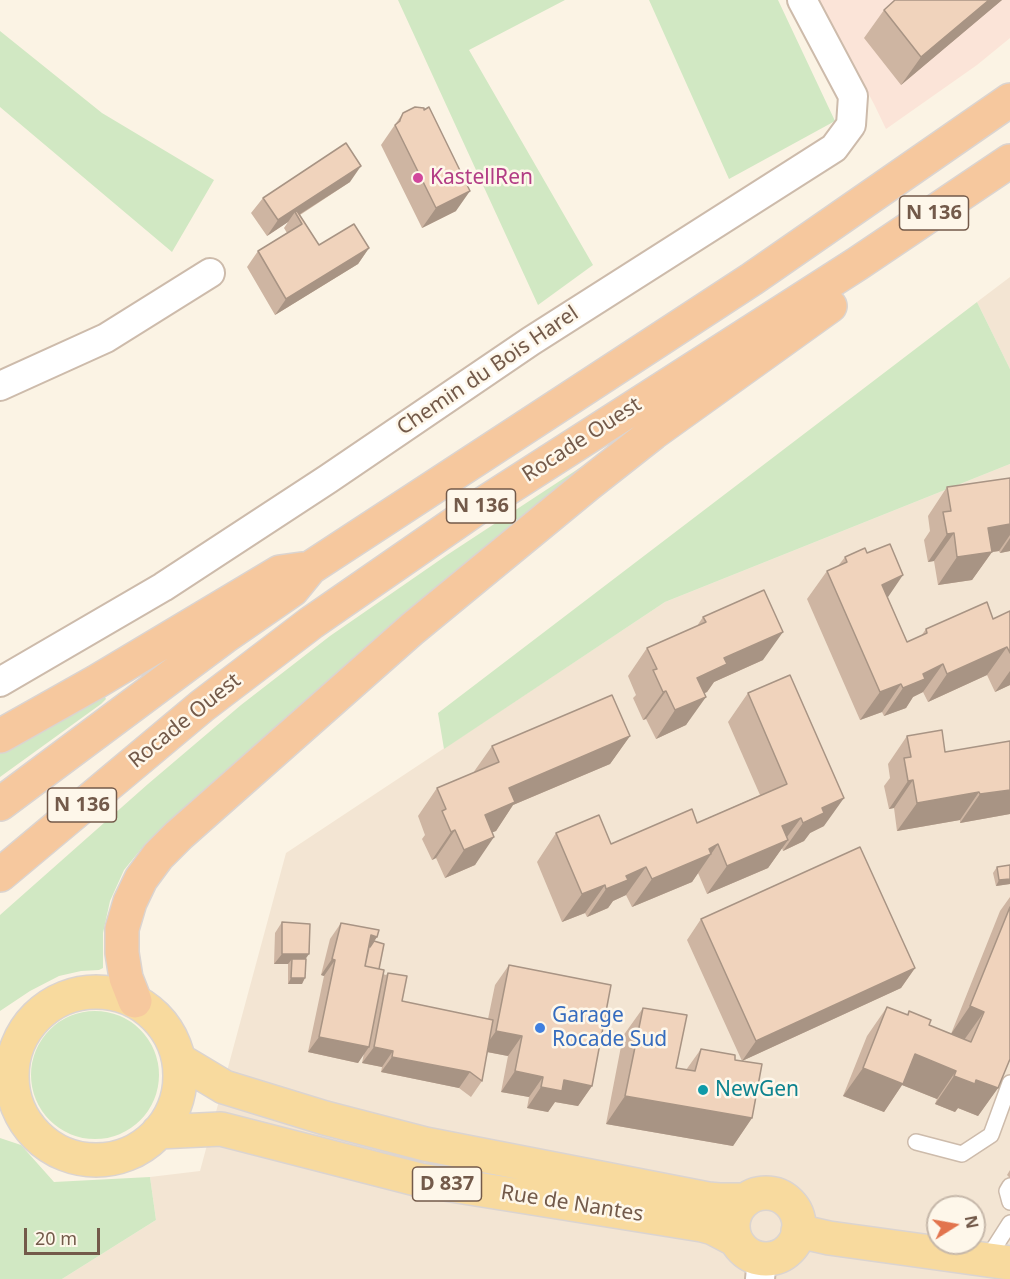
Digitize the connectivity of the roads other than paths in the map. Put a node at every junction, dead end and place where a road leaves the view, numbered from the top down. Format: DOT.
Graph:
graph roads {
  1 [pos="802,0"];
  2 [pos="1010,100"];
  3 [pos="1010,161"];
  4 [pos="857,264"];
  5 [pos="210,273"];
  6 [pos="0,386"];
  7 [pos="310,568"];
  8 [pos="0,682"];
  9 [pos="0,736"];
  10 [pos="0,804"];
  11 [pos="0,875"];
  12 [pos="135,1001"];
  13 [pos="13,1033"];
  14 [pos="179,1060"];
  15 [pos="1010,1083"];
  16 [pos="13,1122"];
  17 [pos="158,1132"];
  18 [pos="916,1142"];
  19 [pos="1010,1186"];
  20 [pos="746,1200"];
  21 [pos="1010,1202"];
  22 [pos="1010,1223"];
  23 [pos="798,1231"];
  24 [pos="736,1240"];
  25 [pos="998,1261"];
  26 [pos="761,1269"];
  1 -- 8 [label="street, Chemin du Bois Harel"];
  2 -- 7 [label="highway, Rocade Ouest / N 136"];
  3 -- 4 [label="highway, Rocade Ouest / N 136"];
  4 -- 11 [label="highway, Rocade Ouest / N 136"];
  4 -- 12 [label="highway"];
  5 -- 6 [label="street"];
  7 -- 9 [label="highway"];
  7 -- 10 [label="highway, Rocade Ouest / N 136"];
  12 -- 13 [label="main road"];
  12 -- 14 [label="main road"];
  13 -- 16 [label="main road"];
  14 -- 17 [label="main road"];
  14 -- 20 [label="main road, Rue de Nantes / D 837"];
  15 -- 18 [label="lane"];
  16 -- 17 [label="main road"];
  17 -- 24 [label="main road, Rue de Nantes / D 837"];
  19 -- 21 [label="lane"];
  20 -- 23 [label="main road"];
  20 -- 24 [label="main road"];
  22 -- 25 [label="lane"];
  23 -- 25 [label="main road"];
  23 -- 26 [label="main road"];
  24 -- 26 [label="main road"];
}
